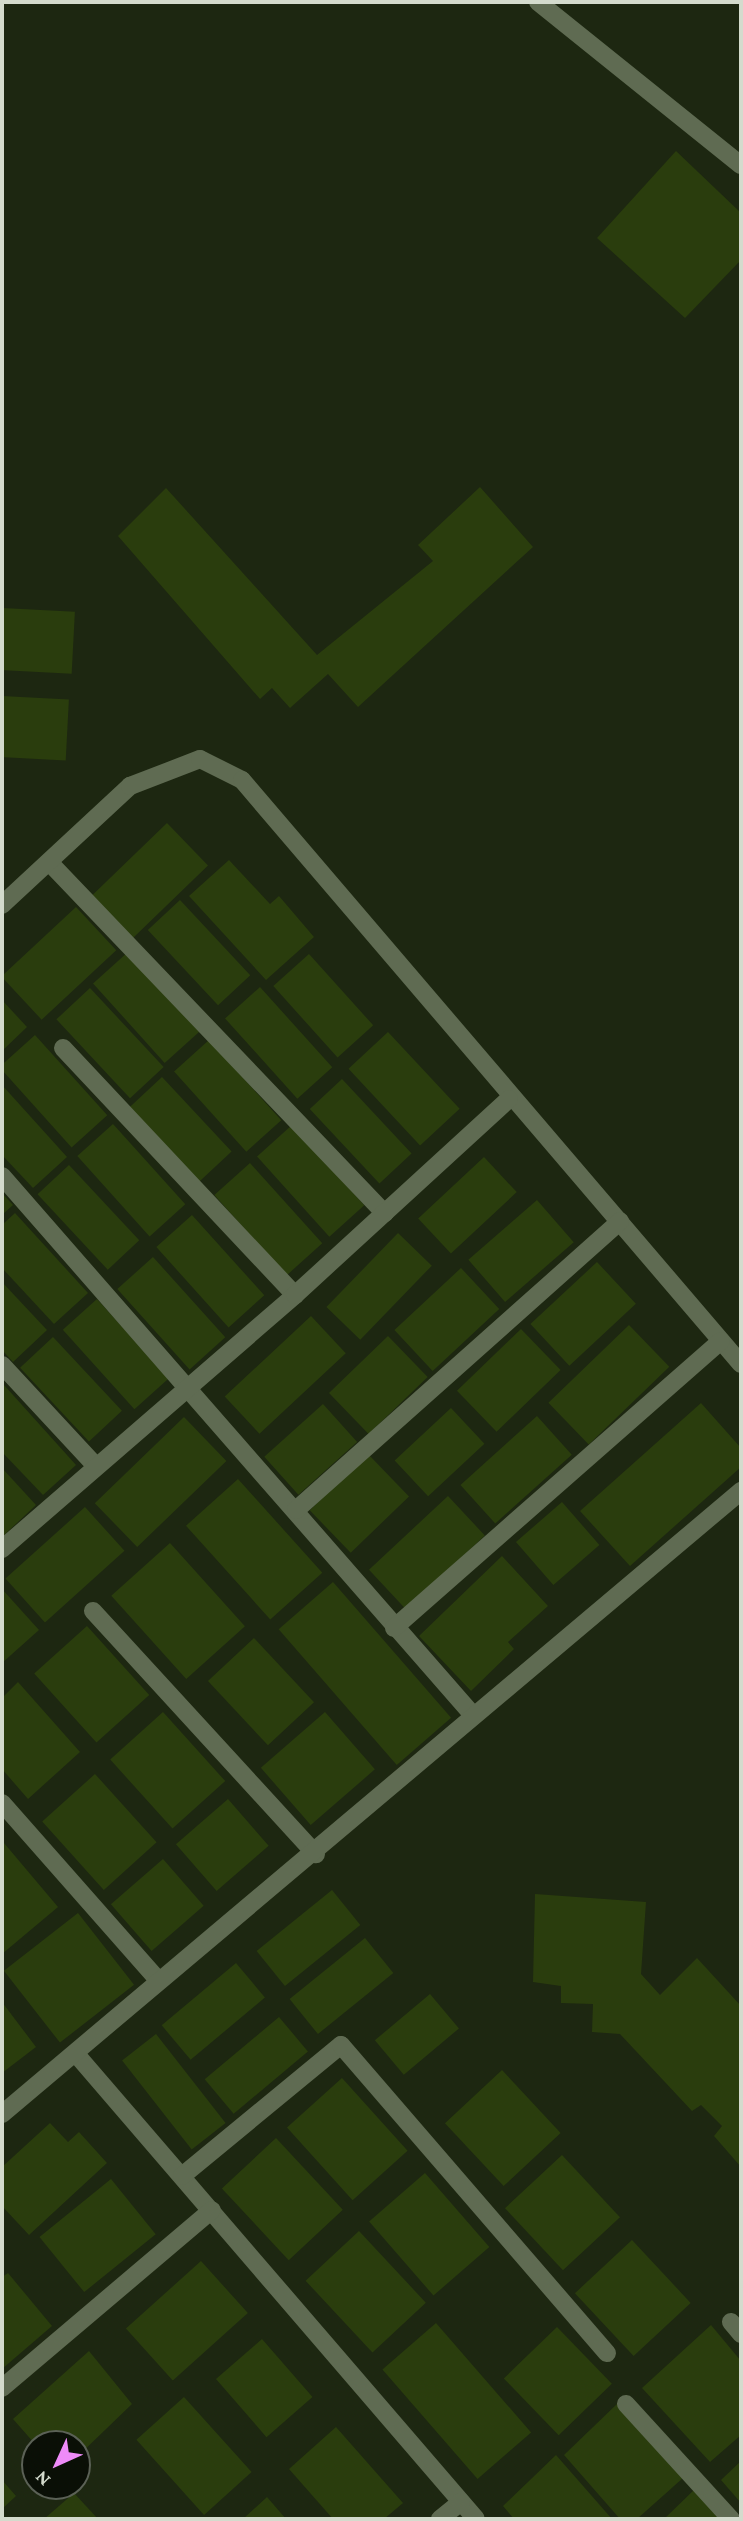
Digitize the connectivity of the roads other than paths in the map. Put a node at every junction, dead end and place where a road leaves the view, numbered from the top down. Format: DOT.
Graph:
graph roads {
  1 [pos="538,2"];
  2 [pos="741,165"];
  3 [pos="49,862"];
  4 [pos="2,905"];
  5 [pos="62,1048"];
  6 [pos="509,1099"];
  7 [pos="2,1176"];
  8 [pos="385,1213"];
  9 [pos="620,1222"];
  10 [pos="295,1295"];
  11 [pos="721,1341"];
  12 [pos="741,1364"];
  13 [pos="2,1365"];
  14 [pos="192,1386"];
  15 [pos="95,1465"];
  16 [pos="741,1491"];
  17 [pos="296,1510"];
  18 [pos="2,1549"];
  19 [pos="93,1611"];
  20 [pos="394,1628"];
  21 [pos="472,1714"];
  22 [pos="2,1803"];
  23 [pos="316,1854"];
  24 [pos="159,1982"];
  25 [pos="76,2054"];
  26 [pos="2,2114"];
  27 [pos="182,2176"];
  28 [pos="212,2210"];
  29 [pos="607,2353"];
  30 [pos="2,2388"];
  31 [pos="626,2404"];
  32 [pos="460,2502"];
  33 [pos="440,2519"];
  34 [pos="476,2519"];
  35 [pos="730,2519"];
  1 -- 2 [label="street"];
  3 -- 4 [label="street"];
  3 -- 6 [label="street"];
  3 -- 8 [label="street"];
  5 -- 10 [label="street"];
  6 -- 8 [label="street"];
  6 -- 9 [label="street"];
  7 -- 14 [label="street"];
  8 -- 10 [label="street"];
  9 -- 11 [label="street"];
  9 -- 17 [label="street"];
  10 -- 14 [label="street"];
  11 -- 12 [label="street"];
  11 -- 20 [label="street"];
  13 -- 15 [label="street"];
  14 -- 15 [label="street"];
  14 -- 17 [label="street"];
  15 -- 18 [label="street"];
  16 -- 21 [label="street"];
  17 -- 20 [label="street"];
  19 -- 23 [label="street"];
  20 -- 21 [label="street"];
  21 -- 23 [label="street"];
  22 -- 24 [label="street"];
  23 -- 24 [label="street"];
  24 -- 25 [label="street"];
  25 -- 26 [label="street"];
  25 -- 27 [label="street"];
  27 -- 28 [label="street"];
  27 -- 29 [label="street"];
  28 -- 30 [label="street"];
  28 -- 32 [label="street"];
  31 -- 35 [label="street"];
  32 -- 33 [label="street"];
  32 -- 34 [label="street"];
}
